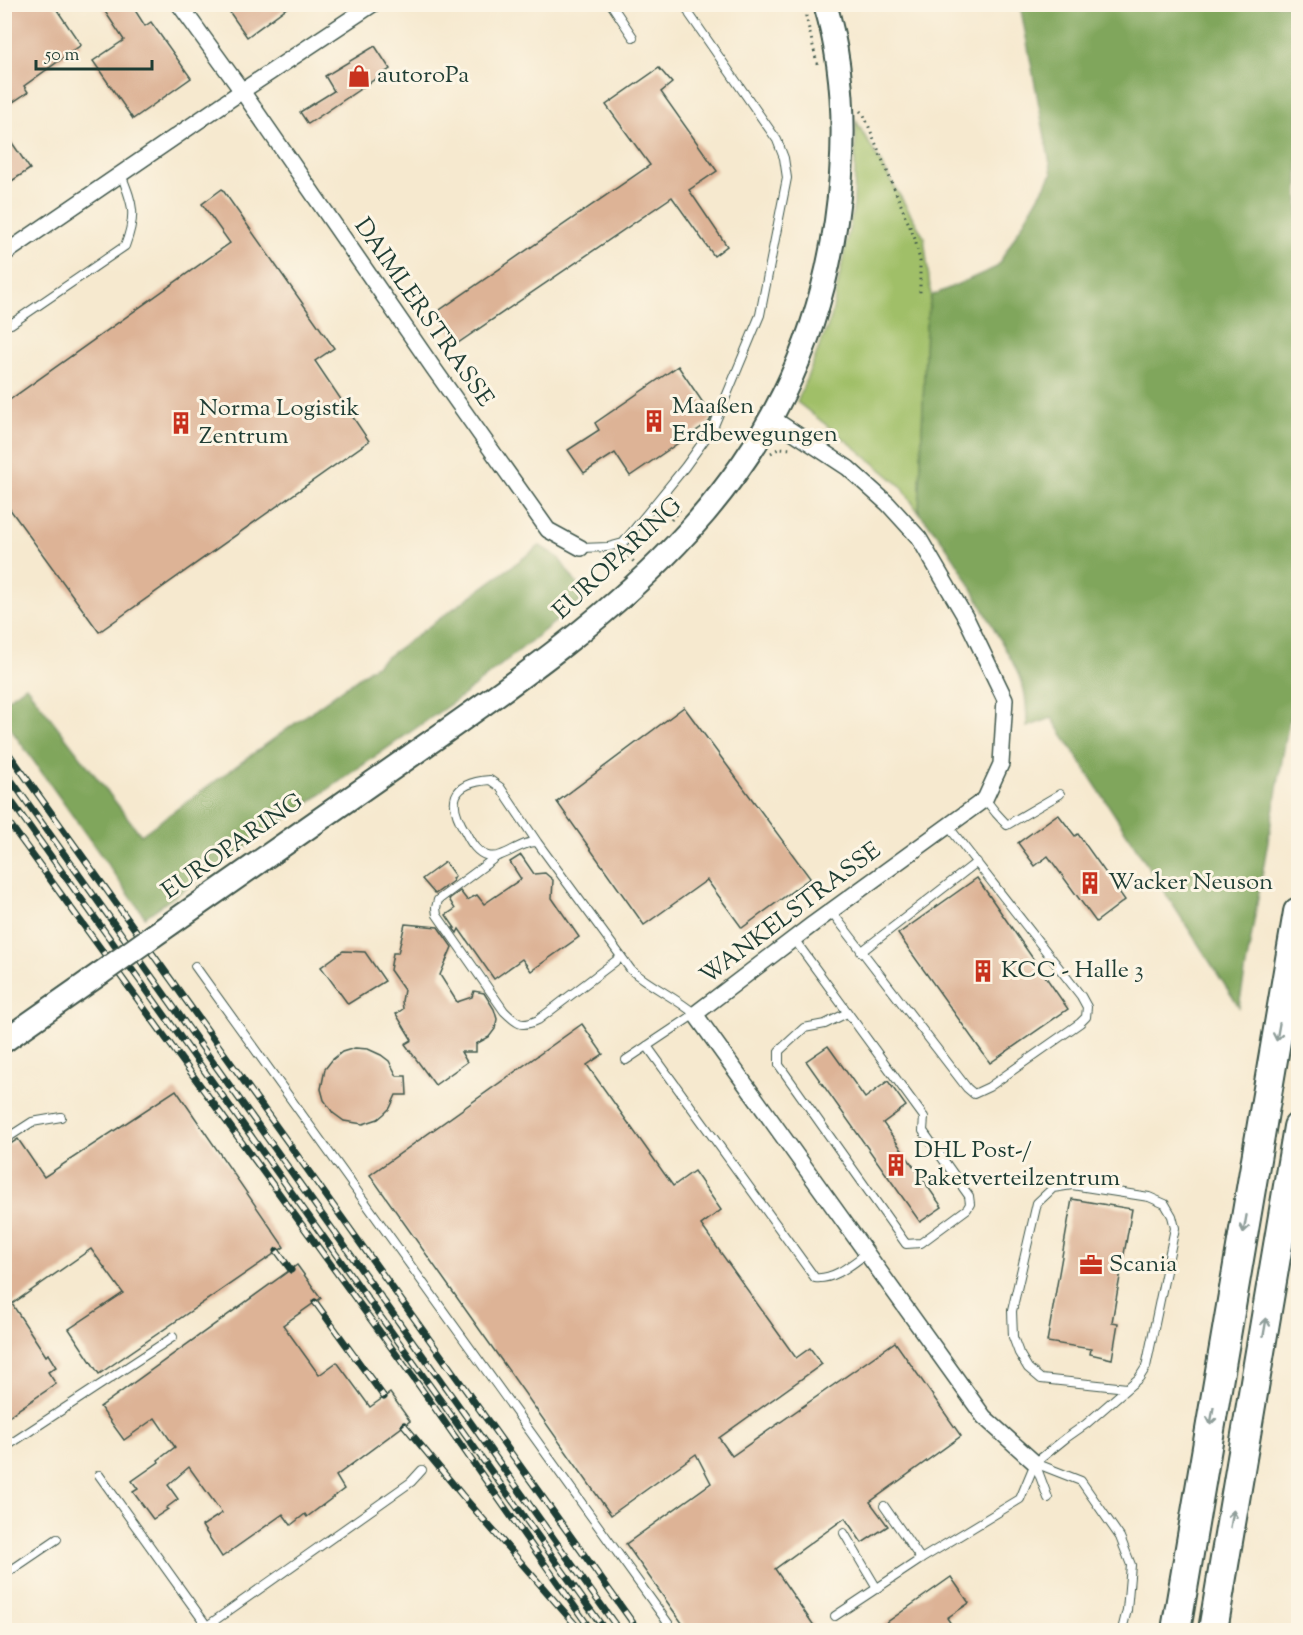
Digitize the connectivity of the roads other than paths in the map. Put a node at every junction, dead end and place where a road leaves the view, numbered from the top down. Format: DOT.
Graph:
graph roads {
  1 [pos="178,4"];
  2 [pos="373,4"];
  3 [pos="611,4"];
  4 [pos="685,4"];
  5 [pos="825,4"];
  6 [pos="633,37"];
  7 [pos="242,91"];
  8 [pos="121,174"];
  9 [pos="4,254"];
  10 [pos="4,326"];
  11 [pos="772,418"];
  12 [pos="581,548"];
  13 [pos="1060,794"];
  14 [pos="985,799"];
  15 [pos="948,826"];
  16 [pos="537,842"];
  17 [pos="496,857"];
  18 [pos="977,862"];
  19 [pos="831,911"];
  20 [pos="1299,912"];
  21 [pos="794,939"];
  22 [pos="861,952"];
  23 [pos="621,957"];
  24 [pos="195,966"];
  25 [pos="847,1013"];
  26 [pos="695,1014"];
  27 [pos="4,1041"];
  28 [pos="647,1046"];
  29 [pos="626,1060"];
  30 [pos="61,1117"];
  31 [pos="1299,1128"];
  32 [pos="4,1140"];
  33 [pos="867,1253"];
  34 [pos="173,1337"];
  35 [pos="1127,1388"];
  36 [pos="4,1448"];
  37 [pos="1035,1463"];
  38 [pos="422,1470"];
  39 [pos="99,1476"];
  40 [pos="1048,1498"];
  41 [pos="884,1506"];
  42 [pos="844,1533"];
  43 [pos="57,1539"];
  44 [pos="921,1558"];
  45 [pos="4,1575"];
  46 [pos="876,1587"];
  47 [pos="835,1616"];
  48 [pos="203,1628"];
  49 [pos="673,1630"];
  50 [pos="1122,1630"];
  51 [pos="1176,1630"];
  52 [pos="1213,1630"];
  1 -- 7 [label="street, DAIMLERSTRASSE"];
  2 -- 7 [label="street"];
  3 -- 6 [label="lane"];
  4 -- 12 [label="lane"];
  5 -- 11 [label="street, EUROPARING"];
  7 -- 8 [label="street"];
  7 -- 12 [label="street, DAIMLERSTRASSE"];
  8 -- 9 [label="street"];
  8 -- 10 [label="lane"];
  11 -- 14 [label="street"];
  11 -- 27 [label="street, EUROPARING, bridge"];
  13 -- 14 [label="lane"];
  14 -- 15 [label="street, WANKELSTRASSE"];
  15 -- 18 [label="lane"];
  15 -- 19 [label="street, WANKELSTRASSE"];
  16 -- 17 [label="lane"];
  16 -- 17 [label="lane"];
  16 -- 23 [label="lane"];
  17 -- 23 [label="lane"];
  18 -- 22 [label="lane"];
  18 -- 22 [label="lane"];
  19 -- 21 [label="street, WANKELSTRASSE"];
  19 -- 22 [label="lane"];
  20 -- 51 [label="highway, one-way"];
  21 -- 25 [label="lane"];
  21 -- 26 [label="street, WANKELSTRASSE"];
  23 -- 26 [label="lane"];
  24 -- 49 [label="lane"];
  25 -- 25 [label="lane"];
  26 -- 28 [label="lane"];
  26 -- 33 [label="street, WANKELSTRASSE"];
  28 -- 29 [label="lane"];
  28 -- 33 [label="lane"];
  30 -- 32 [label="lane"];
  52 -- 31 [label="highway, one-way"];
  33 -- 37 [label="street, WANKELSTRASSE"];
  34 -- 36 [label="lane"];
  35 -- 35 [label="lane"];
  35 -- 37 [label="lane"];
  37 -- 40 [label="lane"];
  37 -- 44 [label="lane"];
  37 -- 50 [label="lane"];
  38 -- 48 [label="lane"];
  39 -- 48 [label="lane"];
  41 -- 44 [label="lane"];
  42 -- 46 [label="lane"];
  43 -- 45 [label="lane"];
  44 -- 46 [label="lane"];
  46 -- 47 [label="lane"];
}
